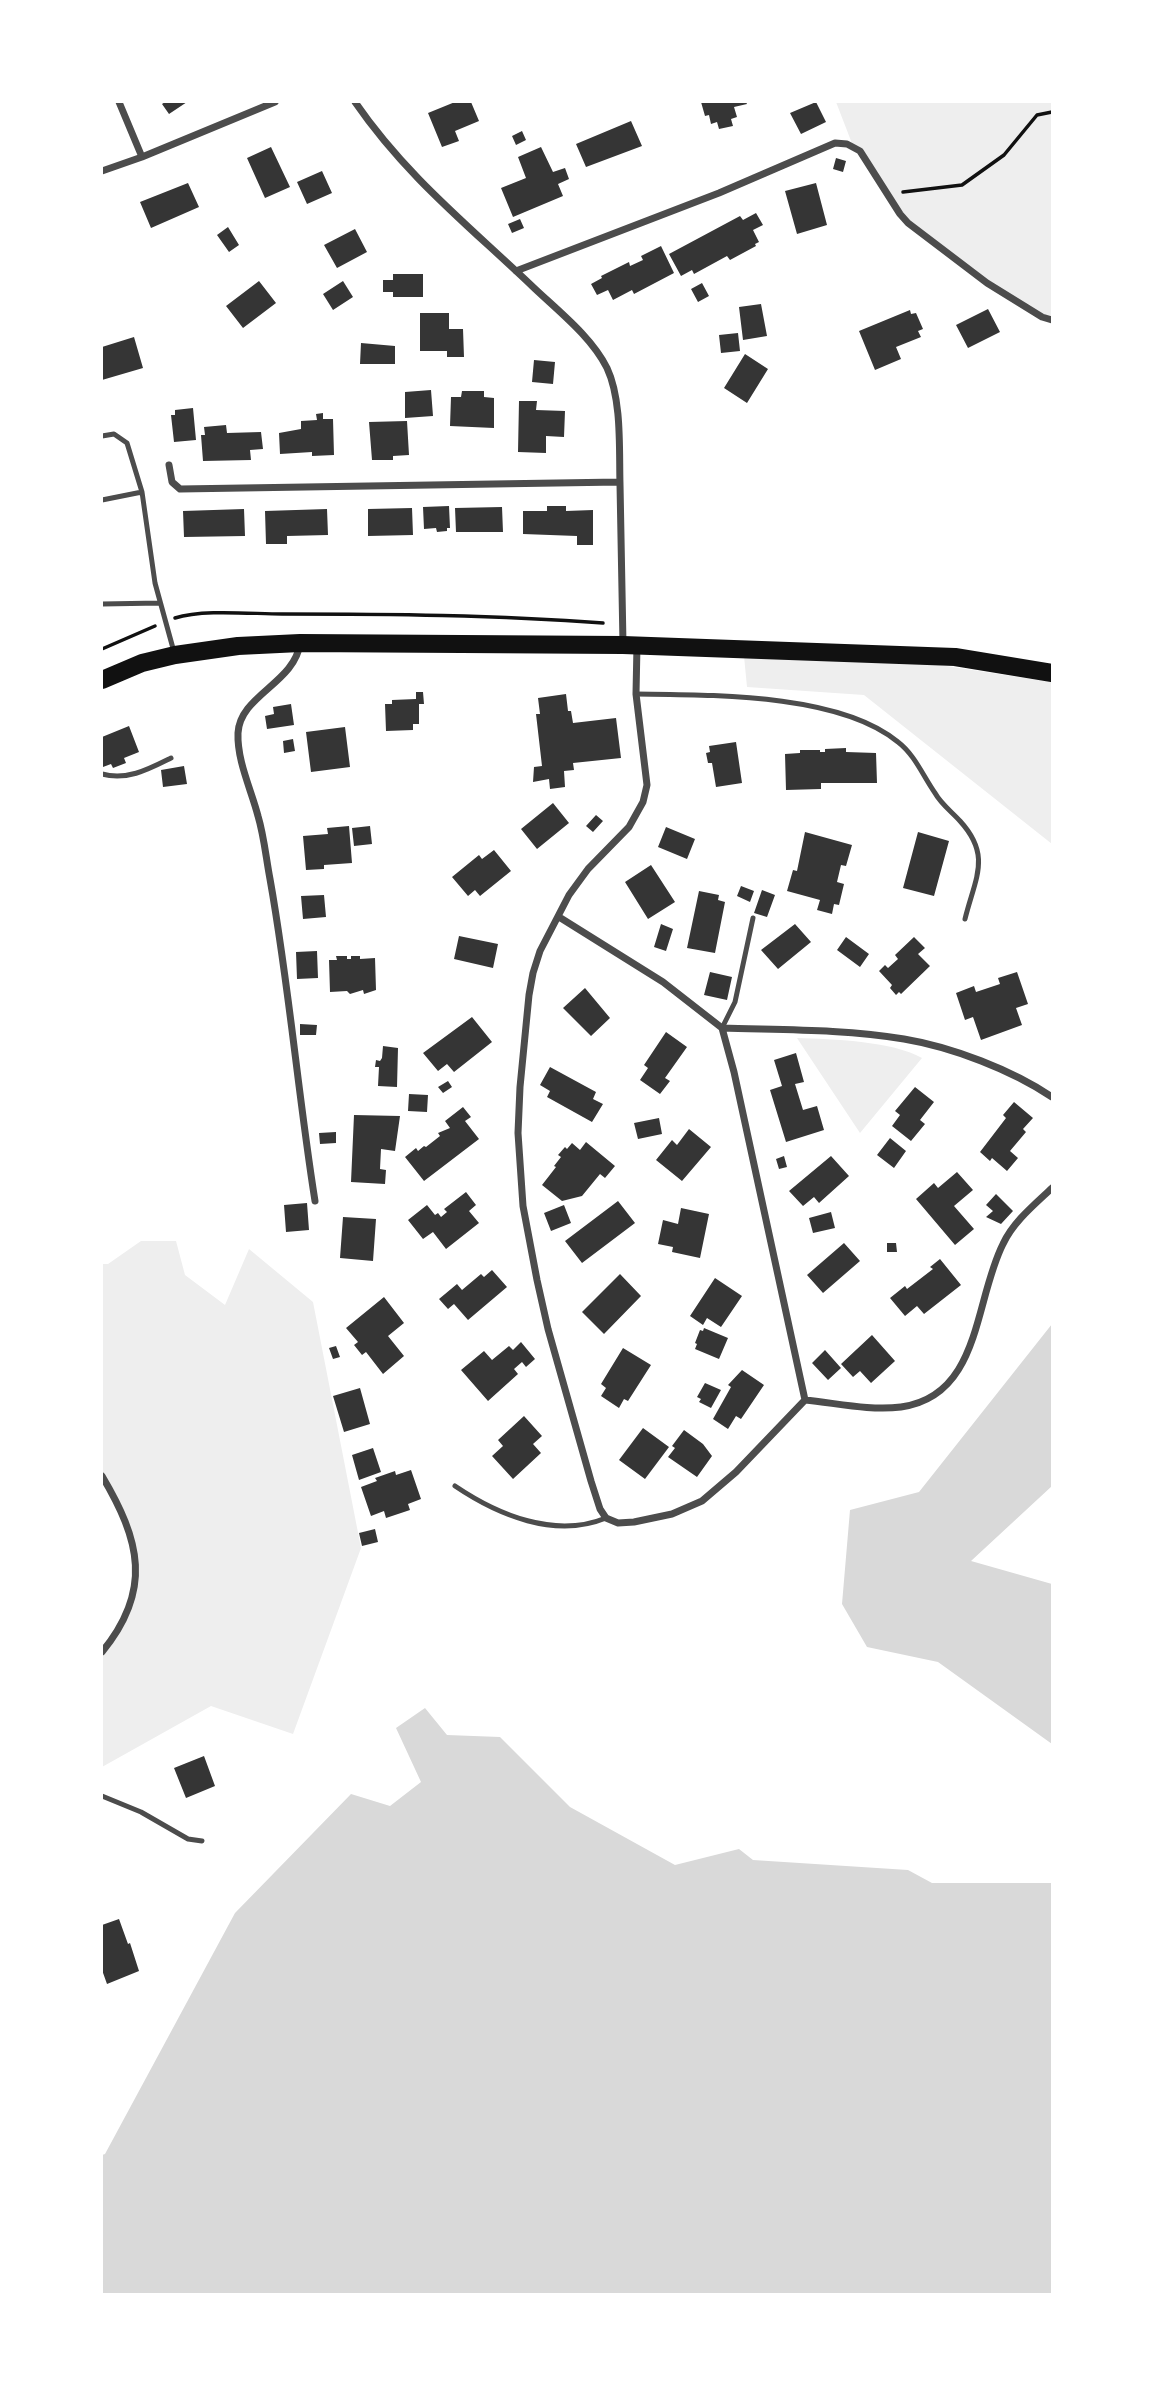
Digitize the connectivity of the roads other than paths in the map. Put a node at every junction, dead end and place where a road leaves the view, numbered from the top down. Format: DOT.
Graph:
graph roads {
  1 [pos="119,102"];
  2 [pos="275,102"];
  3 [pos="355,102"];
  4 [pos="142,157"];
  5 [pos="102,172"];
  6 [pos="516,271"];
  7 [pos="1052,320"];
  8 [pos="102,436"];
  9 [pos="169,465"];
  10 [pos="620,482"];
  11 [pos="142,492"];
  12 [pos="102,500"];
  13 [pos="160,603"];
  14 [pos="102,604"];
  15 [pos="300,643"];
  16 [pos="630,645"];
  17 [pos="175,655"];
  18 [pos="1052,673"];
  19 [pos="102,680"];
  20 [pos="636,694"];
  21 [pos="171,758"];
  22 [pos="102,774"];
  23 [pos="559,917"];
  24 [pos="753,918"];
  25 [pos="965,919"];
  26 [pos="722,1028"];
  27 [pos="1052,1097"];
  28 [pos="1052,1188"];
  29 [pos="315,1200"];
  30 [pos="805,1400"];
  31 [pos="102,1476"];
  32 [pos="455,1486"];
  33 [pos="606,1518"];
  34 [pos="102,1652"];
  35 [pos="102,1796"];
  36 [pos="202,1841"];
  1 -- 4 [label="street"];
  2 -- 4 [label="street"];
  3 -- 6 [label="street"];
  4 -- 5 [label="street"];
  6 -- 7 [label="street"];
  6 -- 10 [label="street"];
  8 -- 11 [label="lane"];
  9 -- 10 [label="street"];
  10 -- 16 [label="street"];
  11 -- 12 [label="lane"];
  11 -- 13 [label="lane"];
  13 -- 14 [label="lane"];
  13 -- 17 [label="lane"];
  15 -- 16 [label="main road"];
  15 -- 17 [label="main road"];
  15 -- 29 [label="street"];
  16 -- 18 [label="main road"];
  16 -- 20 [label="street"];
  17 -- 19 [label="main road"];
  20 -- 23 [label="street"];
  20 -- 25 [label="lane"];
  21 -- 22 [label="lane"];
  23 -- 26 [label="street"];
  23 -- 33 [label="street"];
  24 -- 26 [label="lane"];
  26 -- 27 [label="street"];
  26 -- 30 [label="street"];
  28 -- 30 [label="street"];
  30 -- 33 [label="street"];
  31 -- 34 [label="street"];
  32 -- 33 [label="lane"];
  35 -- 36 [label="lane"];
}
